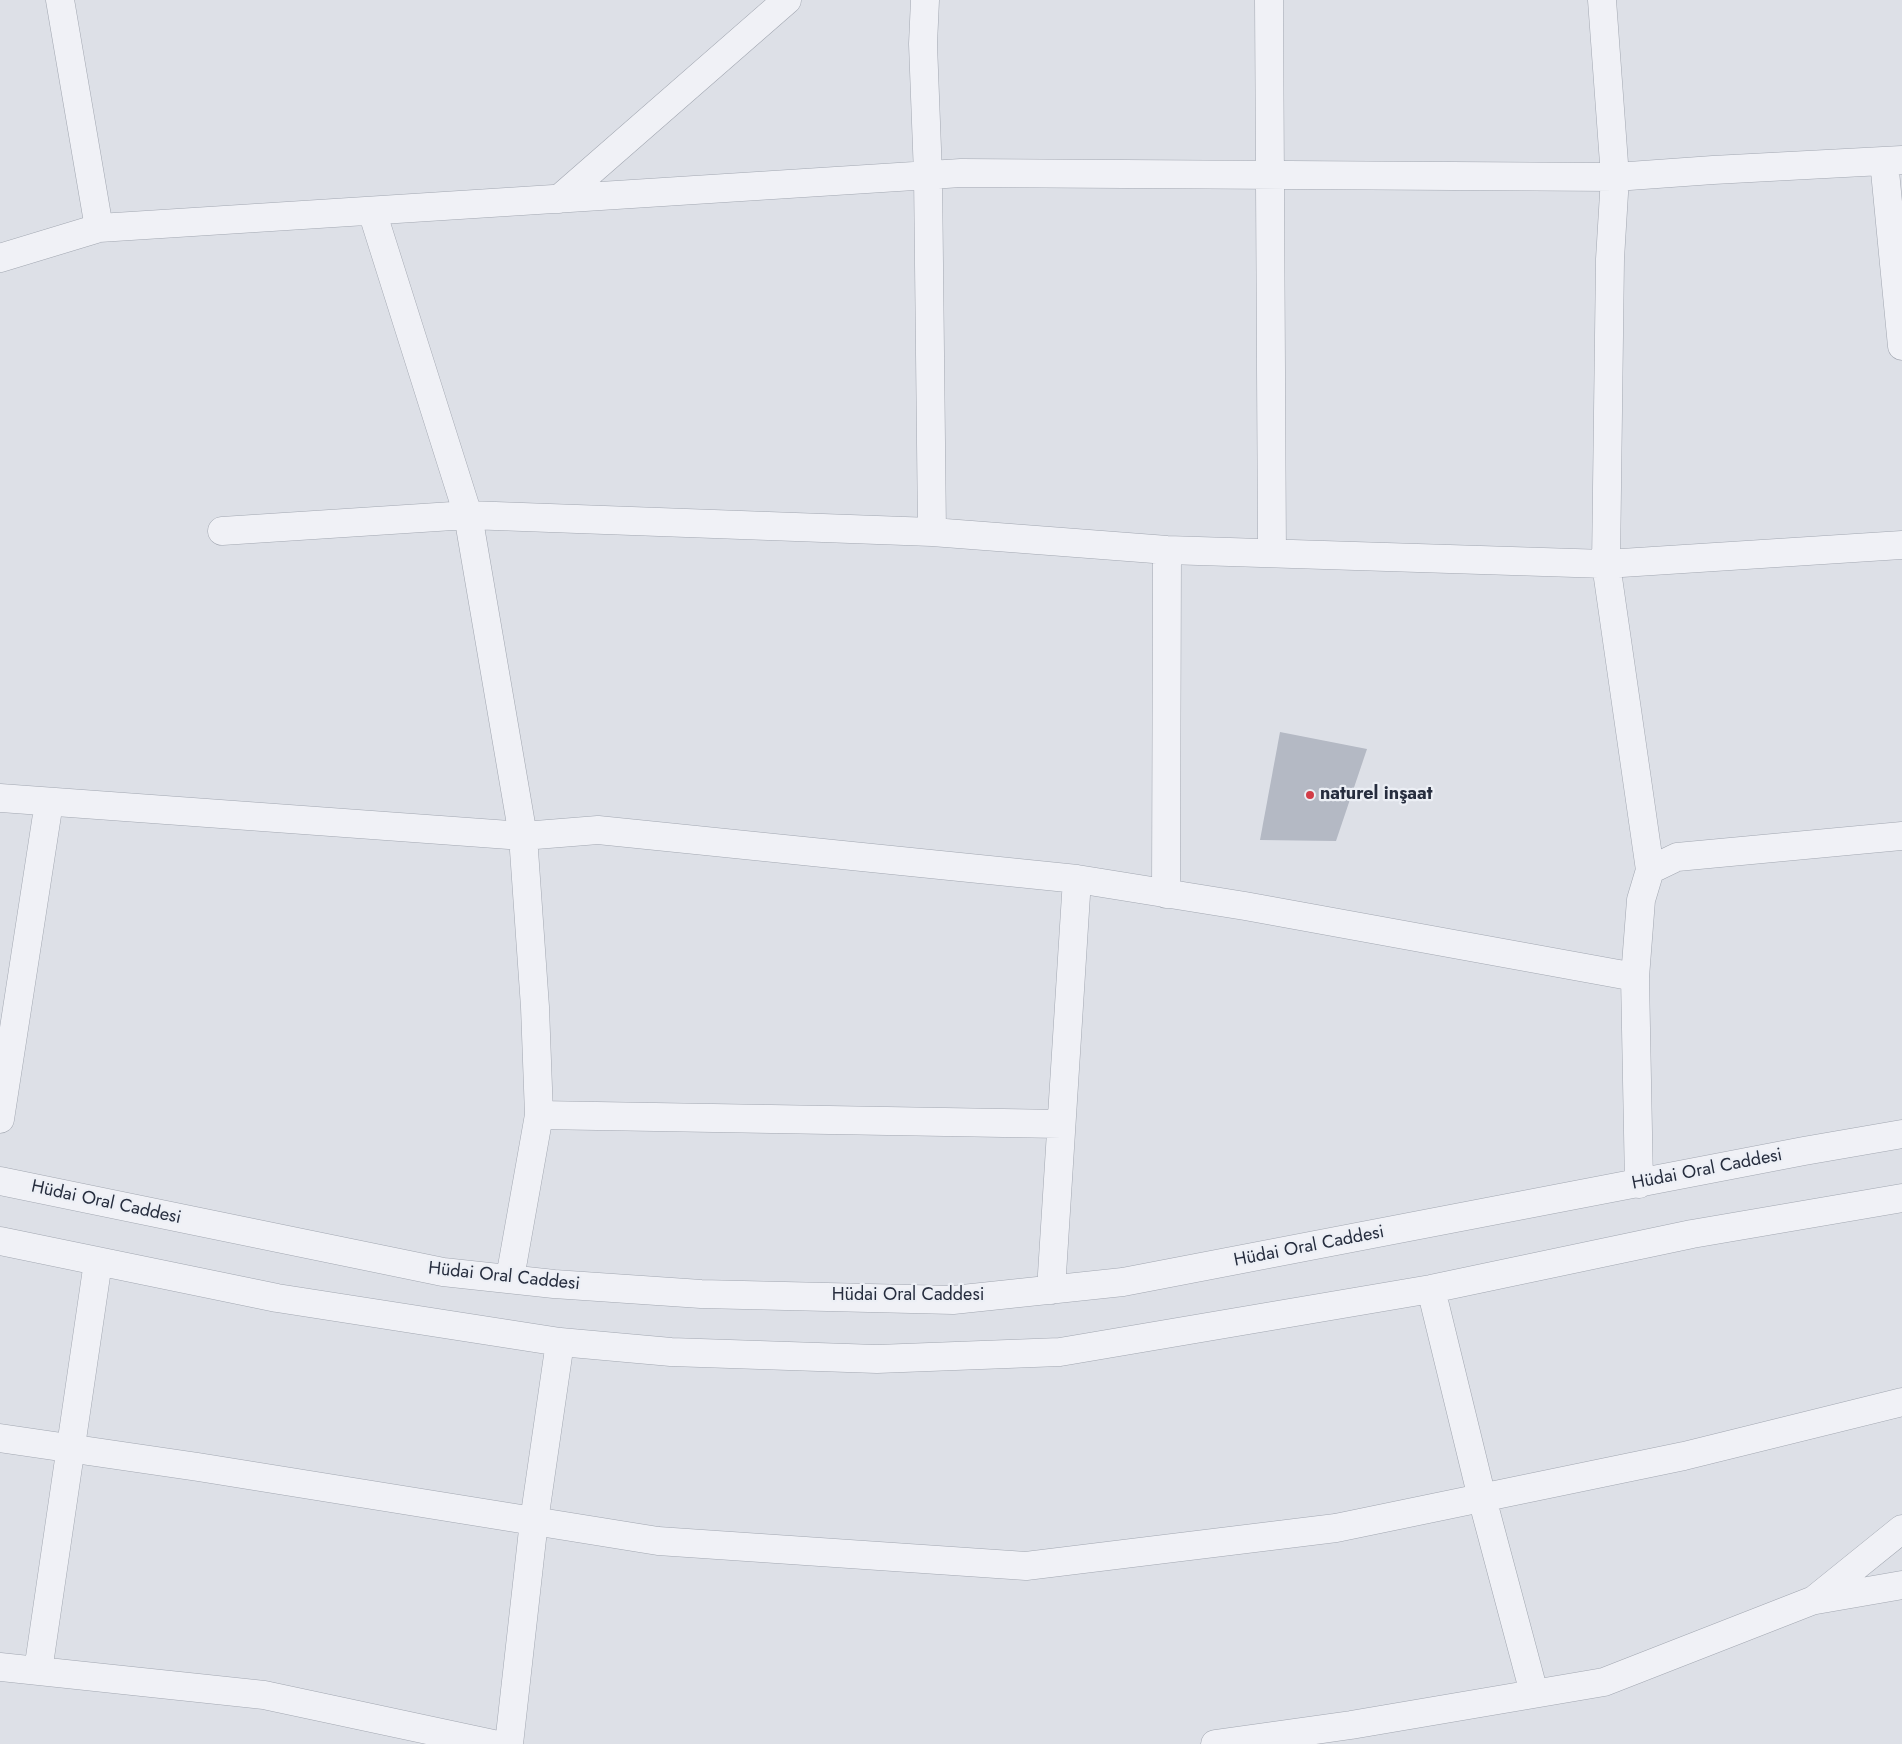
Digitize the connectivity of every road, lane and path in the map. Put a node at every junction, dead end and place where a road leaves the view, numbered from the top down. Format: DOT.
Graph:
graph roads {
  1 [pos="60,0"];
  2 [pos="787,0"];
  3 [pos="925,0"];
  4 [pos="1269,0"];
  5 [pos="1602,0"];
  6 [pos="1893,161"];
  7 [pos="1270,174"];
  8 [pos="928,175"];
  9 [pos="1616,177"];
  10 [pos="559,199"];
  11 [pos="372,211"];
  12 [pos="100,228"];
  13 [pos="0,258"];
  14 [pos="1902,346"];
  15 [pos="468,515"];
  16 [pos="222,531"];
  17 [pos="932,532"];
  18 [pos="1902,544"];
  19 [pos="1167,550"];
  20 [pos="1272,554"];
  21 [pos="1606,564"];
  22 [pos="0,798"];
  23 [pos="49,802"];
  24 [pos="523,836"];
  25 [pos="1902,836"];
  26 [pos="1650,870"];
  27 [pos="1077,879"];
  28 [pos="1166,894"];
  29 [pos="1635,977"];
  30 [pos="539,1115"];
  31 [pos="0,1119"];
  32 [pos="1062,1124"];
  33 [pos="1902,1134"];
  34 [pos="0,1180"];
  35 [pos="1639,1184"];
  36 [pos="1902,1198"];
  37 [pos="0,1241"];
  38 [pos="98,1262"];
  39 [pos="510,1278"];
  40 [pos="1431,1289"];
  41 [pos="1051,1290"];
  42 [pos="560,1342"];
  43 [pos="1902,1402"];
  44 [pos="0,1438"];
  45 [pos="70,1448"];
  46 [pos="1482,1498"];
  47 [pos="534,1521"];
  48 [pos="1902,1529"];
  49 [pos="1902,1585"];
  50 [pos="1814,1600"];
  51 [pos="0,1667"];
  52 [pos="38,1671"];
  53 [pos="1534,1693"];
  54 [pos="493,1744"];
  55 [pos="509,1744"];
  56 [pos="1215,1744"];
  1 -- 12 [label="street"];
  2 -- 10 [label="street"];
  3 -- 8 [label="street"];
  4 -- 7 [label="street"];
  5 -- 9 [label="street"];
  6 -- 9 [label="street"];
  6 -- 14 [label="street"];
  7 -- 8 [label="street"];
  7 -- 9 [label="street"];
  7 -- 20 [label="street"];
  8 -- 10 [label="street"];
  8 -- 17 [label="street"];
  9 -- 21 [label="street"];
  10 -- 11 [label="street"];
  11 -- 12 [label="street"];
  11 -- 15 [label="street"];
  12 -- 13 [label="street"];
  15 -- 16 [label="street"];
  15 -- 17 [label="street"];
  15 -- 24 [label="street"];
  17 -- 19 [label="street"];
  18 -- 21 [label="street"];
  19 -- 20 [label="street"];
  19 -- 28 [label="street"];
  20 -- 21 [label="street"];
  21 -- 26 [label="street"];
  22 -- 23 [label="street"];
  23 -- 24 [label="street"];
  23 -- 31 [label="street"];
  24 -- 27 [label="street"];
  24 -- 30 [label="street"];
  25 -- 26 [label="street"];
  26 -- 29 [label="street"];
  27 -- 28 [label="street"];
  27 -- 32 [label="street"];
  28 -- 29 [label="street"];
  29 -- 35 [label="street"];
  30 -- 32 [label="street"];
  30 -- 39 [label="street"];
  32 -- 41 [label="street"];
  33 -- 35 [label="street, Hüdai Oral Caddesi"];
  34 -- 39 [label="street, Hüdai Oral Caddesi"];
  35 -- 41 [label="street, Hüdai Oral Caddesi"];
  36 -- 40 [label="street"];
  37 -- 38 [label="street"];
  38 -- 42 [label="street"];
  38 -- 45 [label="street"];
  39 -- 41 [label="street, Hüdai Oral Caddesi"];
  40 -- 42 [label="street"];
  40 -- 46 [label="street"];
  42 -- 47 [label="street"];
  43 -- 46 [label="street"];
  44 -- 45 [label="street"];
  45 -- 47 [label="street"];
  45 -- 52 [label="street"];
  46 -- 47 [label="street"];
  46 -- 53 [label="street"];
  47 -- 55 [label="street"];
  48 -- 50 [label="street"];
  49 -- 50 [label="street"];
  50 -- 53 [label="street"];
  51 -- 52 [label="street"];
  52 -- 54 [label="street"];
  53 -- 56 [label="street"];
}
